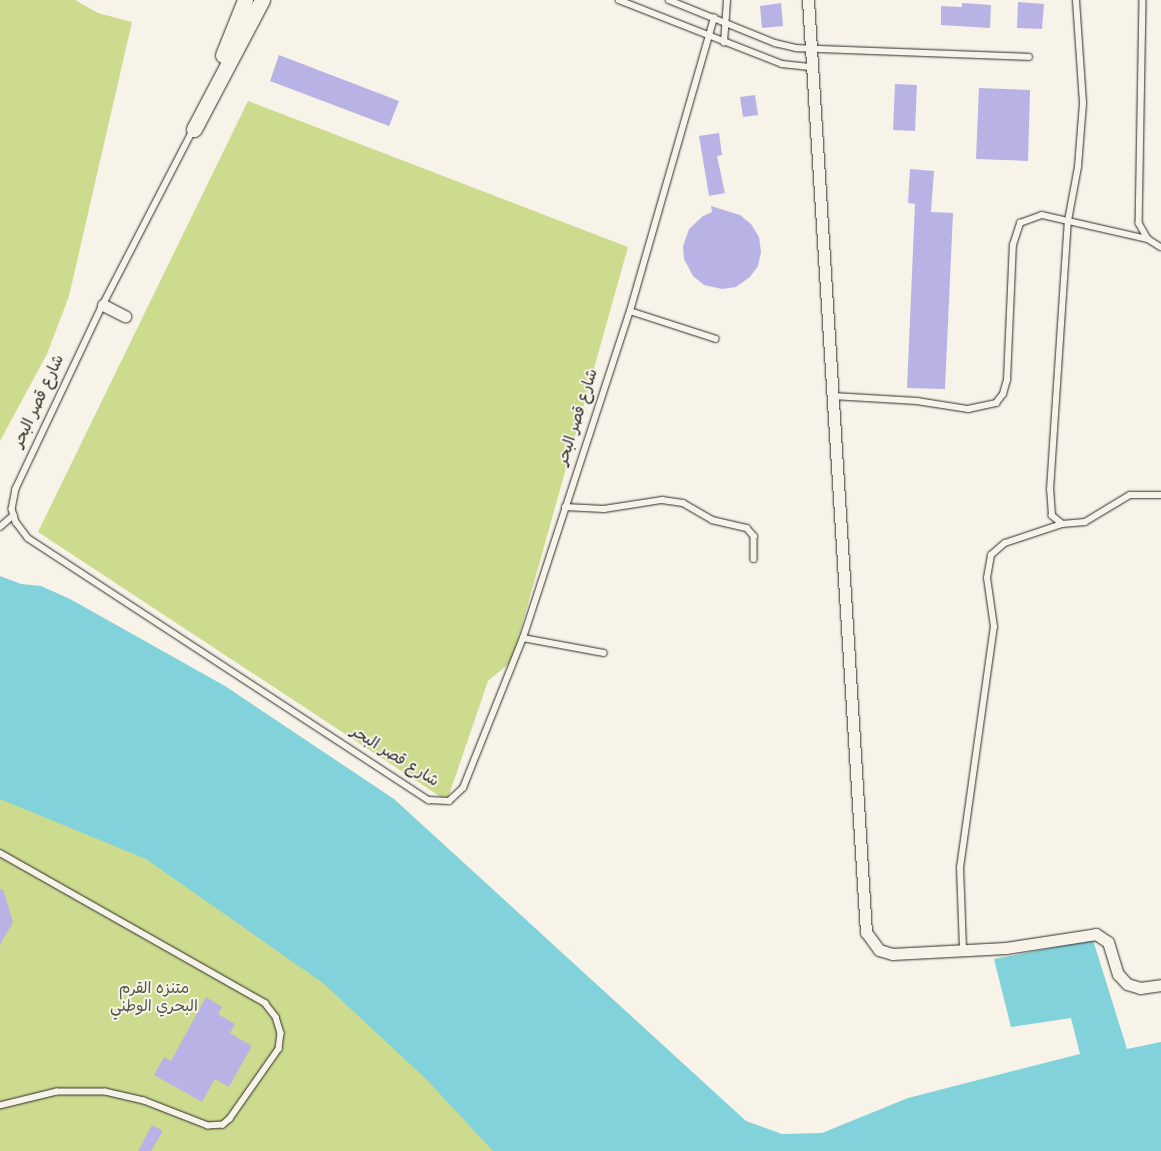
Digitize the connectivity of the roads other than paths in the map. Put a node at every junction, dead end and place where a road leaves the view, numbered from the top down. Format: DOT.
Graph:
graph roads {
  1 [pos="245,0"];
  2 [pos="262,0"];
  3 [pos="619,0"];
  4 [pos="669,0"];
  5 [pos="727,0"];
  6 [pos="808,0"];
  7 [pos="1076,0"];
  8 [pos="1143,0"];
  9 [pos="714,18"];
  10 [pos="727,21"];
  11 [pos="709,37"];
  12 [pos="724,43"];
  13 [pos="811,48"];
  14 [pos="1029,56"];
  15 [pos="812,67"];
  16 [pos="194,129"];
  17 [pos="1068,221"];
  18 [pos="1148,240"];
  19 [pos="1161,247"];
  20 [pos="103,306"];
  21 [pos="630,311"];
  22 [pos="125,316"];
  23 [pos="716,338"];
  24 [pos="833,396"];
  25 [pos="1161,495"];
  26 [pos="565,507"];
  27 [pos="14,516"];
  28 [pos="1062,524"];
  29 [pos="0,527"];
  30 [pos="754,559"];
  31 [pos="523,638"];
  32 [pos="604,653"];
  33 [pos="0,853"];
  34 [pos="963,949"];
  35 [pos="1161,985"];
  36 [pos="0,1106"];
  1 -- 16 [label="street, شارع قصر البحر"];
  2 -- 16 [label="street, شارع قصر البحر"];
  3 -- 11 [label="lane"];
  4 -- 9 [label="lane"];
  5 -- 10 [label="lane"];
  6 -- 13 [label="street"];
  7 -- 17 [label="lane"];
  8 -- 18 [label="lane"];
  9 -- 10 [label="lane"];
  9 -- 11 [label="lane, شارع قصر البحر"];
  10 -- 12 [label="lane"];
  10 -- 13 [label="lane"];
  11 -- 12 [label="lane"];
  11 -- 21 [label="lane, شارع قصر البحر"];
  12 -- 15 [label="lane"];
  13 -- 14 [label="lane"];
  13 -- 15 [label="street"];
  15 -- 24 [label="street"];
  16 -- 20 [label="lane, شارع قصر البحر"];
  17 -- 18 [label="lane"];
  17 -- 24 [label="lane"];
  17 -- 28 [label="lane"];
  18 -- 19 [label="lane"];
  20 -- 22 [label="street"];
  20 -- 27 [label="lane, شارع قصر البحر"];
  21 -- 23 [label="lane"];
  21 -- 26 [label="lane, شارع قصر البحر"];
  24 -- 34 [label="street"];
  25 -- 28 [label="lane"];
  26 -- 30 [label="lane"];
  26 -- 31 [label="lane, شارع قصر البحر"];
  27 -- 29 [label="lane"];
  27 -- 31 [label="lane, شارع قصر البحر"];
  28 -- 34 [label="lane"];
  31 -- 32 [label="lane"];
  33 -- 36 [label="lane"];
  34 -- 35 [label="street"];
}
